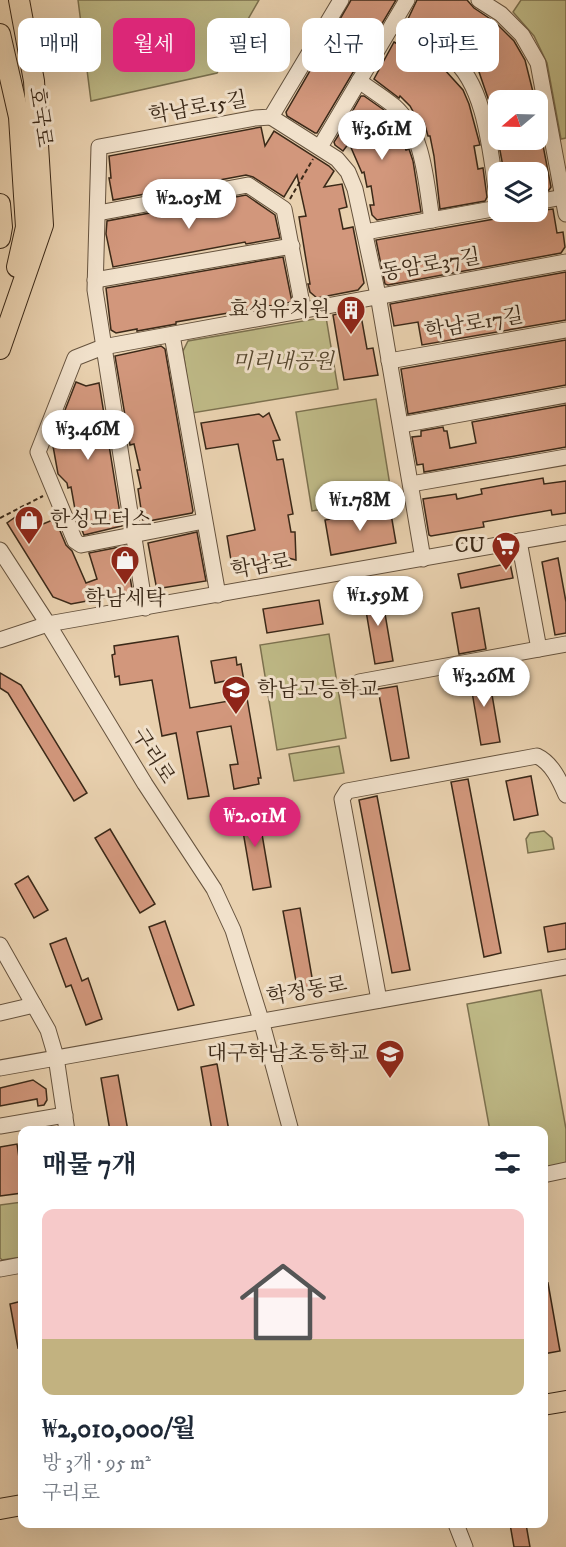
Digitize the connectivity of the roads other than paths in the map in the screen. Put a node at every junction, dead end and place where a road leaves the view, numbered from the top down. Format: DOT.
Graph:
graph roads {
  1 [pos="18,0"];
  2 [pos="341,0"];
  3 [pos="407,0"];
  4 [pos="479,0"];
  5 [pos="393,24"];
  6 [pos="0,34"];
  7 [pos="359,81"];
  8 [pos="271,117"];
  9 [pos="320,147"];
  10 [pos="491,162"];
  11 [pos="563,197"];
  12 [pos="548,200"];
  13 [pos="0,204"];
  14 [pos="488,210"];
  15 [pos="98,213"];
  16 [pos="566,214"];
  17 [pos="432,220"];
  18 [pos="365,232"];
  19 [pos="0,238"];
  20 [pos="292,246"];
  21 [pos="566,262"];
  22 [pos="95,280"];
  23 [pos="378,295"];
  24 [pos="303,309"];
  25 [pos="566,330"];
  26 [pos="172,335"];
  27 [pos="103,347"];
  28 [pos="0,349"];
  29 [pos="389,361"];
  30 [pos="566,395"];
  31 [pos="400,425"];
  32 [pos="566,457"];
  33 [pos="411,484"];
  34 [pos="204,521"];
  35 [pos="566,533"];
  36 [pos="134,534"];
  37 [pos="519,541"];
  38 [pos="0,550"];
  39 [pos="423,559"];
  40 [pos="218,595"];
  41 [pos="145,608"];
  42 [pos="48,624"];
  43 [pos="0,640"];
  44 [pos="566,644"];
  45 [pos="539,649"];
  46 [pos="359,682"];
  47 [pos="566,795"];
  48 [pos="0,945"];
  49 [pos="566,967"];
  50 [pos="379,1000"];
  51 [pos="34,1005"];
  52 [pos="0,1013"];
  53 [pos="261,1020"];
  54 [pos="56,1057"];
  55 [pos="0,1068"];
  56 [pos="65,1115"];
  57 [pos="0,1126"];
  58 [pos="67,1126"];
  59 [pos="290,1126"];
  60 [pos="566,1170"];
  61 [pos="548,1173"];
  62 [pos="18,1266"];
  63 [pos="0,1269"];
  64 [pos="566,1401"];
  65 [pos="548,1404"];
  66 [pos="18,1506"];
  67 [pos="0,1509"];
  68 [pos="458,1528"];
  69 [pos="465,1547"];
  1 -- 28 [label="main road"];
  2 -- 8 [label="street, 학남로15길"];
  3 -- 5 [label="street"];
  4 -- 11 [label="street"];
  5 -- 7 [label="street"];
  5 -- 10 [label="street"];
  6 -- 28 [label="main road, 호국로"];
  7 -- 9 [label="street"];
  7 -- 17 [label="street"];
  8 -- 9 [label="street"];
  8 -- 15 [label="street, 학남로15길"];
  9 -- 18 [label="street"];
  11 -- 12 [label="street"];
  11 -- 16 [label="street"];
  13 -- 19 [label="main road"];
  14 -- 17 [label="street"];
  15 -- 20 [label="street"];
  15 -- 22 [label="street, 학남로15길"];
  17 -- 18 [label="street"];
  18 -- 23 [label="street"];
  20 -- 22 [label="street"];
  20 -- 24 [label="street"];
  21 -- 23 [label="street, 동암로37길"];
  22 -- 27 [label="street, 학남로15길"];
  23 -- 24 [label="street, 동암로37길"];
  23 -- 29 [label="street"];
  24 -- 26 [label="street, 동암로37길"];
  25 -- 29 [label="street, 학남로17길"];
  26 -- 27 [label="street, 동암로37길"];
  26 -- 34 [label="street"];
  27 -- 36 [label="street, 학남로15길"];
  27 -- 36 [label="street"];
  29 -- 31 [label="street"];
  30 -- 31 [label="street"];
  31 -- 33 [label="street"];
  32 -- 33 [label="street"];
  33 -- 39 [label="street"];
  34 -- 36 [label="street"];
  34 -- 40 [label="street"];
  35 -- 37 [label="street, 학남로"];
  36 -- 41 [label="street, 학남로15길"];
  37 -- 39 [label="street, 학남로"];
  37 -- 45 [label="street"];
  38 -- 42 [label="street, 구리로"];
  39 -- 40 [label="street, 학남로"];
  40 -- 41 [label="street, 학남로"];
  41 -- 42 [label="street, 학남로"];
  42 -- 43 [label="street, 학남로"];
  42 -- 53 [label="street, 구리로"];
  44 -- 45 [label="street"];
  45 -- 46 [label="street"];
  47 -- 50 [label="street"];
  48 -- 51 [label="street"];
  49 -- 50 [label="street, 학정동로"];
  50 -- 53 [label="street, 학정동로"];
  51 -- 52 [label="street"];
  51 -- 54 [label="street"];
  53 -- 54 [label="street, 학정동로"];
  53 -- 59 [label="street, 구리로"];
  54 -- 55 [label="street, 학정동로"];
  54 -- 56 [label="street"];
  56 -- 57 [label="street"];
  56 -- 58 [label="street"];
  60 -- 61 [label="street"];
  62 -- 63 [label="street"];
  64 -- 65 [label="main road"];
  66 -- 67 [label="main road"];
  68 -- 69 [label="street"];
}
